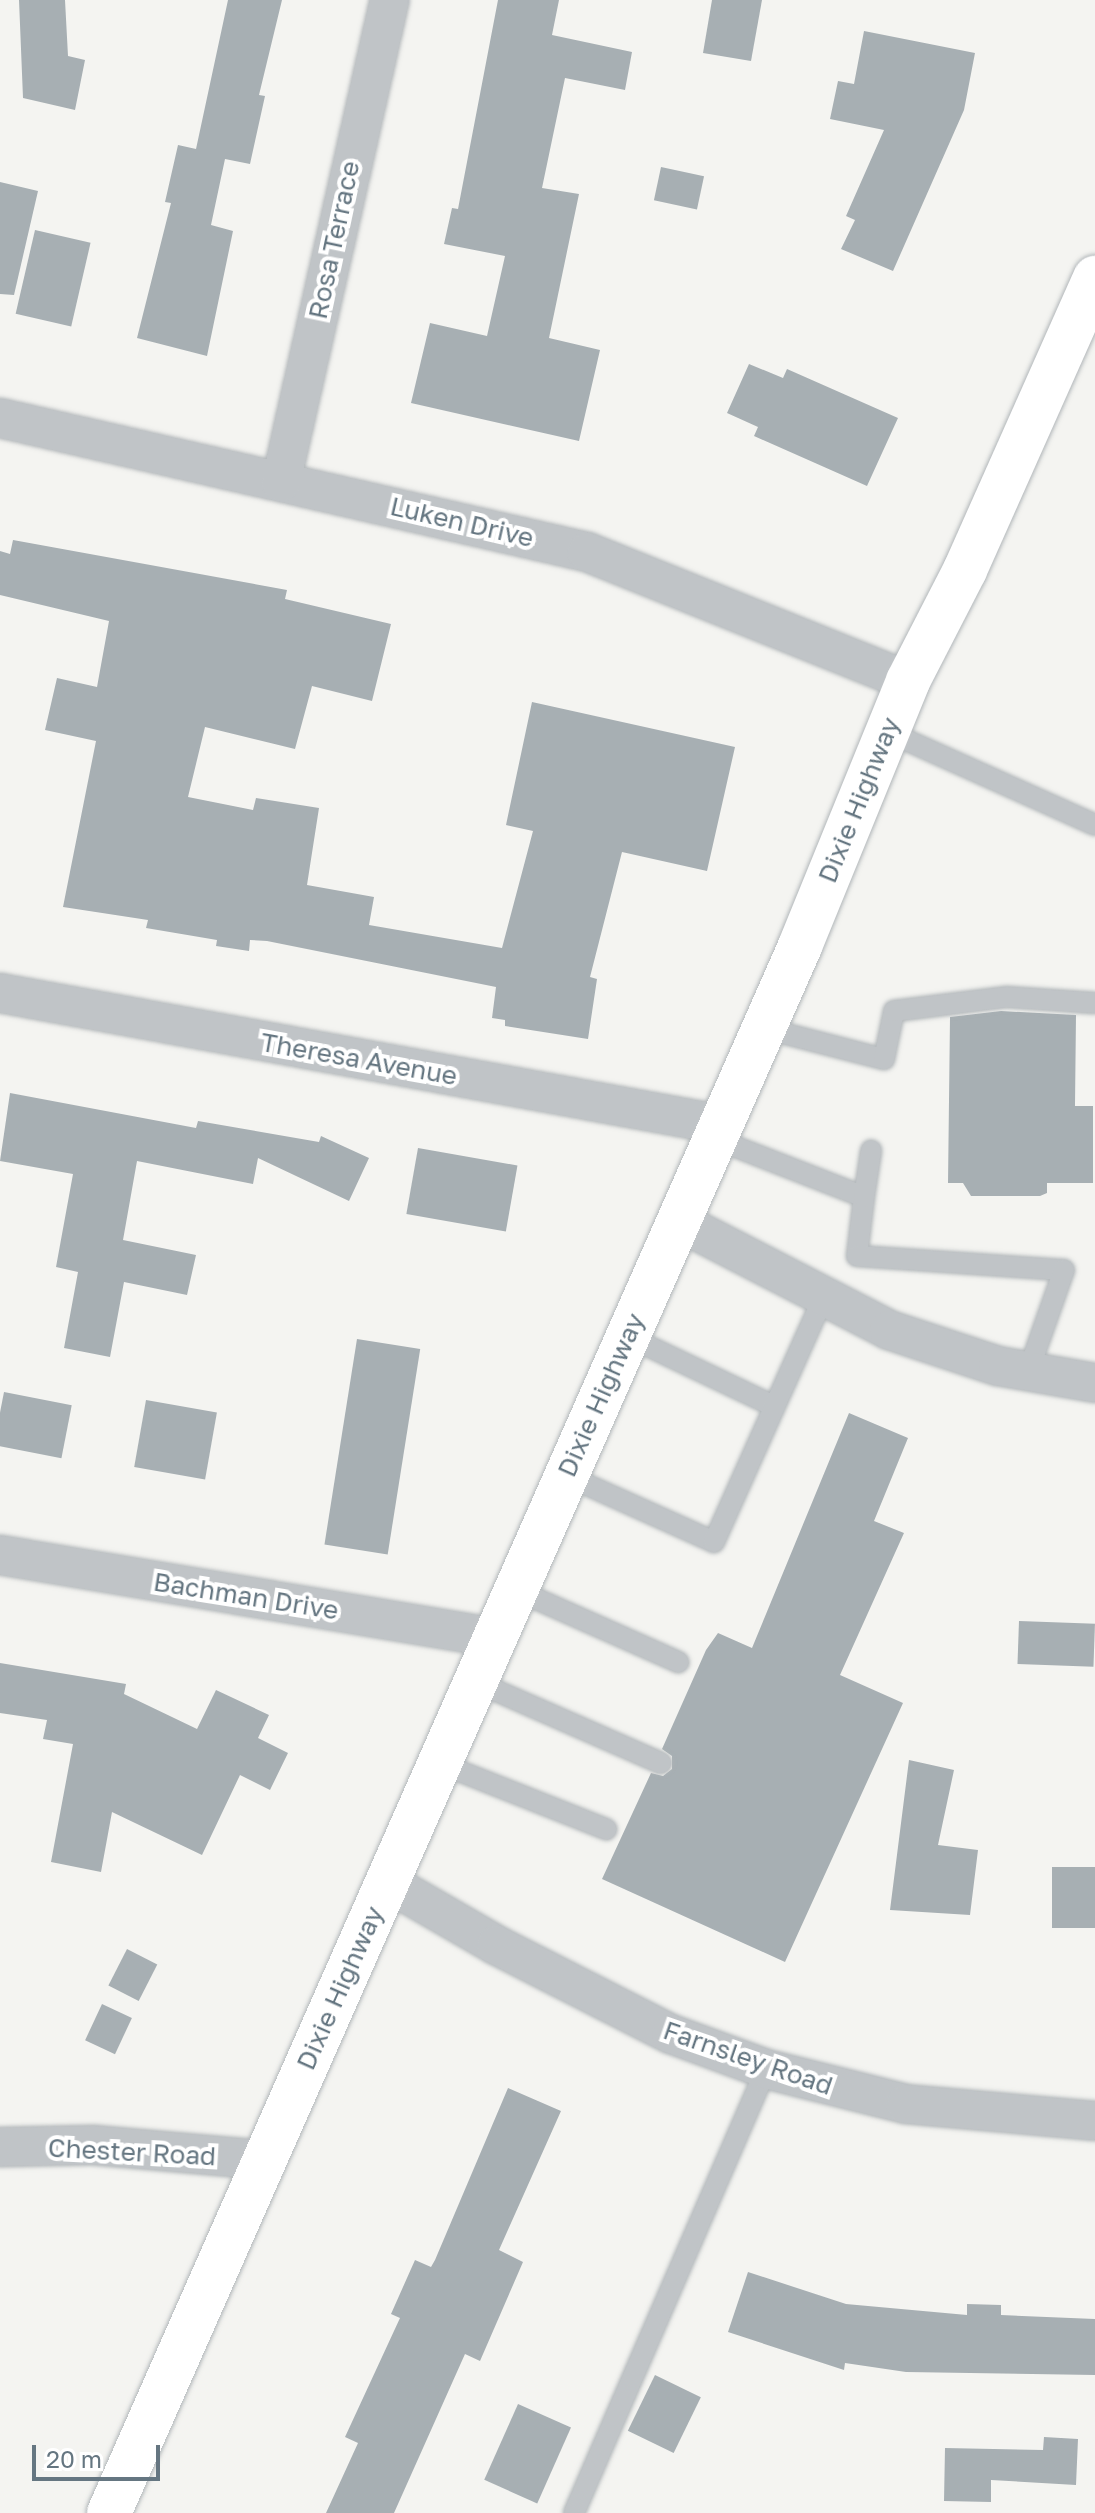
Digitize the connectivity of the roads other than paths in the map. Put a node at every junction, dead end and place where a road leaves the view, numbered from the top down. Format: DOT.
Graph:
graph roads {
  1 [pos="390,0"];
  2 [pos="1095,278"];
  3 [pos="0,418"];
  4 [pos="281,482"];
  5 [pos="908,681"];
  6 [pos="886,731"];
  7 [pos="1095,825"];
  8 [pos="0,993"];
  9 [pos="1095,1003"];
  10 [pos="763,1028"];
  11 [pos="716,1131"];
  12 [pos="871,1151"];
  13 [pos="864,1197"];
  14 [pos="678,1221"];
  15 [pos="824,1296"];
  16 [pos="627,1336"];
  17 [pos="1028,1372"];
  18 [pos="1095,1383"];
  19 [pos="774,1406"];
  20 [pos="565,1475"];
  21 [pos="0,1555"];
  22 [pos="514,1589"];
  23 [pos="492,1637"];
  24 [pos="678,1662"];
  25 [pos="474,1681"];
  26 [pos="439,1763"];
  27 [pos="661,1763"];
  28 [pos="606,1829"];
  29 [pos="387,1882"];
  30 [pos="766,2069"];
  31 [pos="1095,2121"];
  32 [pos="0,2147"];
  33 [pos="263,2160"];
  34 [pos="109,2513"];
  35 [pos="574,2513"];
  1 -- 4 [label="street, Rosa Terrace"];
  2 -- 5 [label="main road, Dixie Highway"];
  3 -- 4 [label="street, Luken Drive"];
  4 -- 5 [label="street, Luken Drive"];
  5 -- 6 [label="main road, Dixie Highway"];
  6 -- 7 [label="lane"];
  6 -- 10 [label="main road, Dixie Highway"];
  8 -- 11 [label="street, Theresa Avenue"];
  9 -- 10 [label="lane"];
  10 -- 11 [label="main road, Dixie Highway"];
  11 -- 13 [label="lane"];
  11 -- 14 [label="main road, Dixie Highway"];
  12 -- 13 [label="lane"];
  13 -- 17 [label="lane"];
  14 -- 15 [label="street"];
  14 -- 16 [label="main road, Dixie Highway"];
  15 -- 17 [label="street"];
  15 -- 19 [label="lane"];
  16 -- 19 [label="lane"];
  16 -- 20 [label="main road, Dixie Highway"];
  17 -- 18 [label="street"];
  19 -- 20 [label="lane"];
  20 -- 22 [label="main road, Dixie Highway"];
  21 -- 23 [label="street, Bachman Drive"];
  22 -- 23 [label="main road, Dixie Highway"];
  22 -- 24 [label="lane"];
  23 -- 25 [label="main road, Dixie Highway"];
  25 -- 26 [label="main road, Dixie Highway"];
  25 -- 27 [label="lane"];
  26 -- 28 [label="lane"];
  26 -- 29 [label="main road, Dixie Highway"];
  29 -- 30 [label="street, Farnsley Road"];
  29 -- 33 [label="main road, Dixie Highway"];
  30 -- 31 [label="street, Farnsley Road"];
  30 -- 35 [label="lane"];
  32 -- 33 [label="street, Chester Road"];
  33 -- 34 [label="main road, Dixie Highway"];
}
